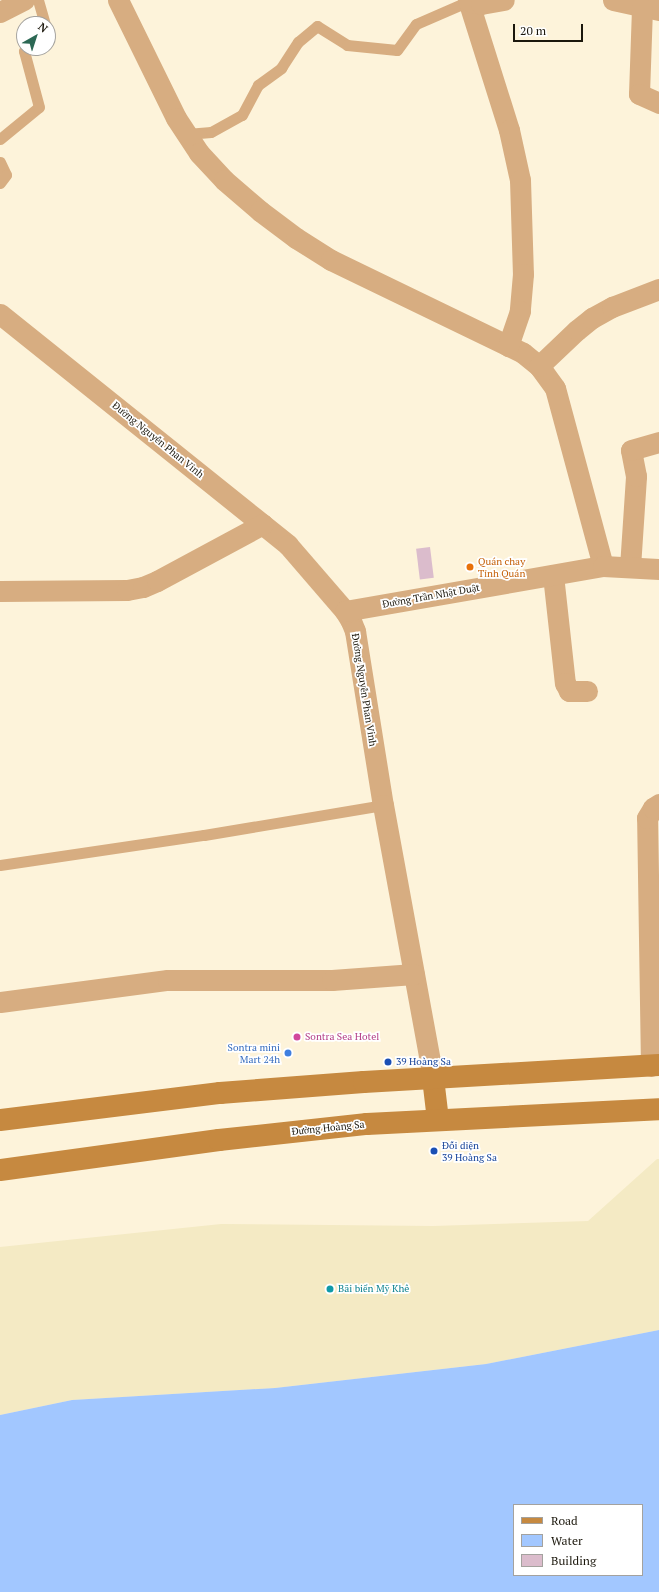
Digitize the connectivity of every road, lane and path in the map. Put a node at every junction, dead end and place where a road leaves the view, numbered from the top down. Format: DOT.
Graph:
graph roads {
  1 [pos="24,0"];
  2 [pos="38,0"];
  3 [pos="118,0"];
  4 [pos="468,0"];
  5 [pos="504,0"];
  6 [pos="633,4"];
  7 [pos="0,12"];
  8 [pos="43,16"];
  9 [pos="25,56"];
  10 [pos="659,103"];
  11 [pos="187,134"];
  12 [pos="0,139"];
  13 [pos="0,162"];
  14 [pos="0,183"];
  15 [pos="659,289"];
  16 [pos="0,314"];
  17 [pos="508,346"];
  18 [pos="539,366"];
  19 [pos="659,442"];
  20 [pos="263,524"];
  21 [pos="603,566"];
  22 [pos="630,568"];
  23 [pos="659,569"];
  24 [pos="553,575"];
  25 [pos="0,591"];
  26 [pos="345,610"];
  27 [pos="587,690"];
  28 [pos="659,804"];
  29 [pos="383,805"];
  30 [pos="0,865"];
  31 [pos="414,974"];
  32 [pos="0,1002"];
  33 [pos="655,1066"];
  34 [pos="433,1078"];
  35 [pos="659,1109"];
  36 [pos="0,1120"];
  37 [pos="438,1120"];
  38 [pos="0,1170"];
  1 -- 7 [label="street"];
  2 -- 8 [label="lane"];
  3 -- 11 [label="street"];
  4 -- 5 [label="street"];
  4 -- 11 [label="lane"];
  4 -- 17 [label="street"];
  6 -- 10 [label="street"];
  9 -- 12 [label="lane"];
  11 -- 17 [label="street"];
  13 -- 14 [label="lane"];
  15 -- 18 [label="street"];
  16 -- 20 [label="street, Đường Nguyễn Phan Vinh"];
  17 -- 18 [label="street"];
  18 -- 21 [label="street"];
  19 -- 22 [label="street"];
  20 -- 25 [label="street"];
  20 -- 26 [label="street, Đường Nguyễn Phan Vinh"];
  21 -- 22 [label="street, Đường Trần Nhật Duật"];
  21 -- 24 [label="street, Đường Trần Nhật Duật"];
  22 -- 23 [label="street, Đường Trần Nhật Duật"];
  24 -- 26 [label="street, Đường Trần Nhật Duật"];
  24 -- 27 [label="street"];
  26 -- 29 [label="street, Đường Nguyễn Phan Vinh"];
  28 -- 33 [label="street"];
  29 -- 30 [label="lane"];
  29 -- 31 [label="street, Đường Nguyễn Phan Vinh"];
  31 -- 32 [label="street"];
  31 -- 34 [label="street, Đường Nguyễn Phan Vinh"];
  33 -- 34 [label="main road"];
  34 -- 36 [label="main road"];
  34 -- 37 [label="main road"];
  35 -- 37 [label="main road, Đường Hoàng Sa"];
  37 -- 38 [label="main road, Đường Hoàng Sa"];
}
